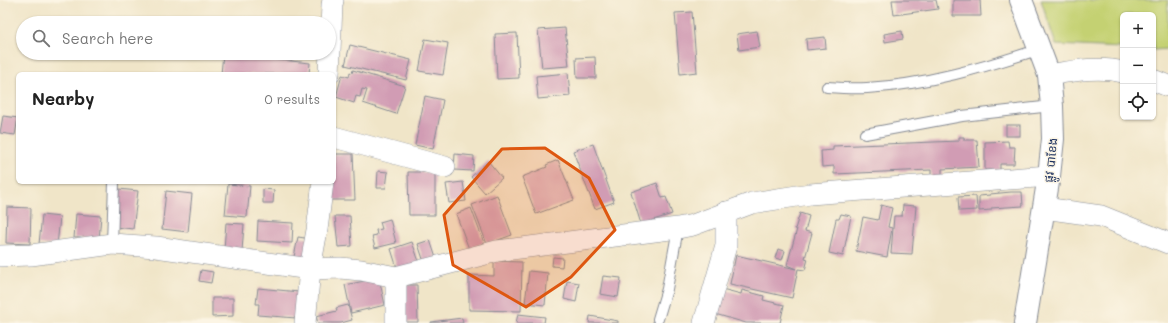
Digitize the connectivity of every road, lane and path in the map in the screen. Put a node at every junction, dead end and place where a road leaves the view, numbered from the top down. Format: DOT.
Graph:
graph roads {
  1 [pos="333,0"];
  2 [pos="1021,0"];
  3 [pos="332,16"];
  4 [pos="1040,49"];
  5 [pos="330,60"];
  6 [pos="329,72"];
  7 [pos="1120,72"];
  8 [pos="1048,75"];
  9 [pos="1156,81"];
  10 [pos="1168,86"];
  11 [pos="827,87"];
  12 [pos="1052,106"];
  13 [pos="865,134"];
  14 [pos="336,138"];
  15 [pos="445,166"];
  16 [pos="1049,176"];
  17 [pos="114,184"];
  18 [pos="323,184"];
  19 [pos="1044,208"];
  20 [pos="726,212"];
  21 [pos="678,228"];
  22 [pos="1168,243"];
  23 [pos="112,244"];
  24 [pos="0,256"];
  25 [pos="310,268"];
  26 [pos="396,277"];
  27 [pos="658,319"];
  28 [pos="305,323"];
  29 [pos="396,323"];
  30 [pos="704,323"];
  31 [pos="1025,323"];
  1 -- 3 [label="street"];
  2 -- 4 [label="street, ផ្លូវ បាខែង"];
  4 -- 8 [label="street, ផ្លូវ បាខែង"];
  4 -- 11 [label="lane"];
  5 -- 6 [label="street"];
  7 -- 8 [label="street"];
  8 -- 12 [label="street, ផ្លូវ បាខែង"];
  9 -- 10 [label="street"];
  12 -- 13 [label="lane"];
  12 -- 16 [label="street, ផ្លូវ បាខែង"];
  14 -- 15 [label="street"];
  16 -- 19 [label="street, ផ្លូវ បាខែង"];
  16 -- 20 [label="street"];
  17 -- 23 [label="lane"];
  18 -- 25 [label="street"];
  19 -- 22 [label="street"];
  19 -- 31 [label="street, ផ្លូវ បាខែង"];
  20 -- 21 [label="street"];
  20 -- 30 [label="street"];
  21 -- 26 [label="street"];
  21 -- 27 [label="lane"];
  23 -- 24 [label="street"];
  23 -- 25 [label="street"];
  25 -- 26 [label="street"];
  25 -- 28 [label="street"];
  26 -- 29 [label="street"];
}
